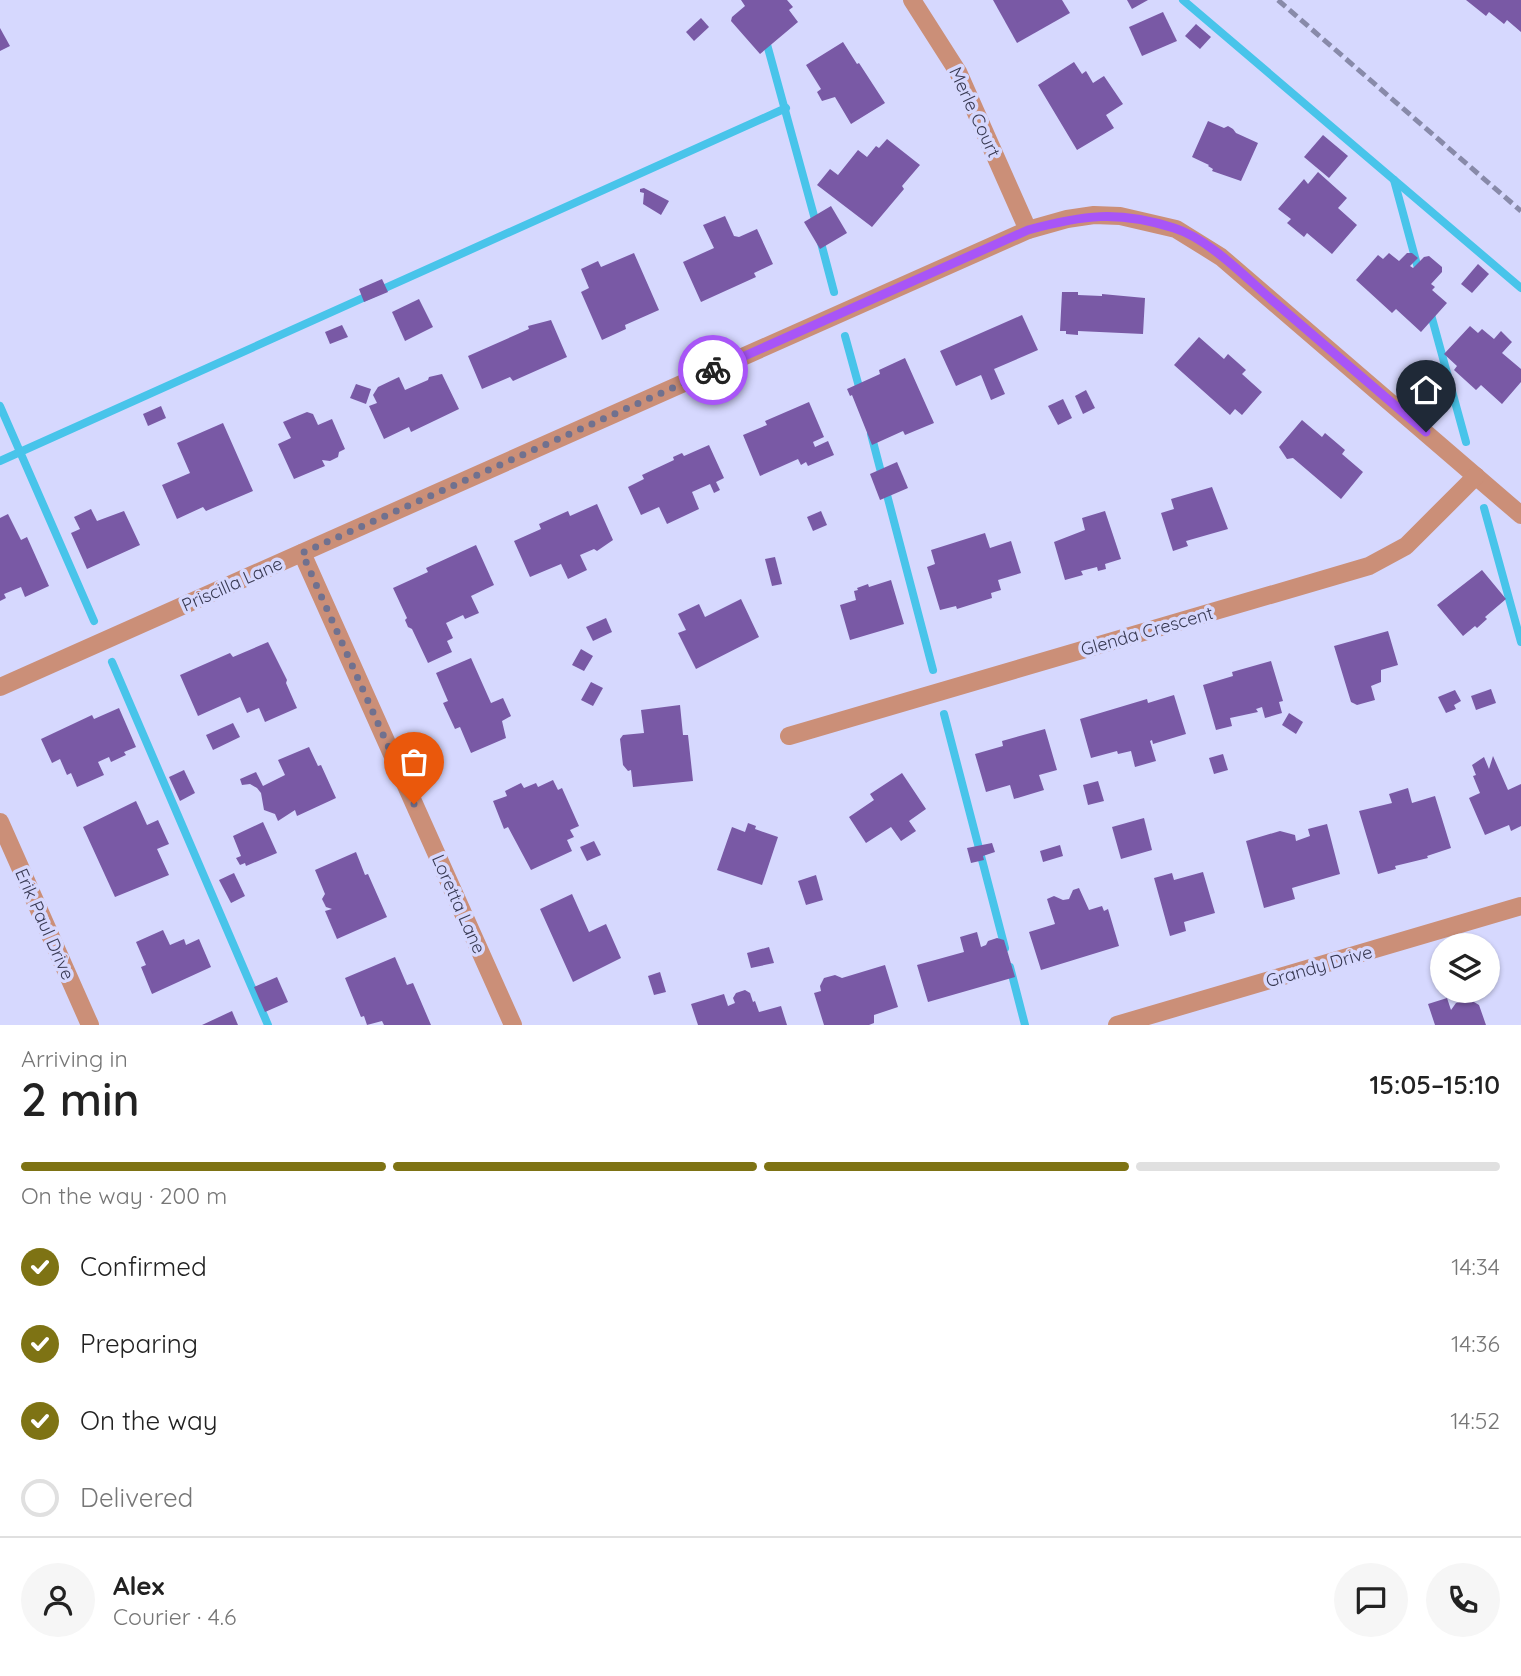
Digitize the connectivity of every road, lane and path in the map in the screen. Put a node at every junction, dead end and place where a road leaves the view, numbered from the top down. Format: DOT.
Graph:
graph roads {
  1 [pos="912,0"];
  2 [pos="1028,230"];
  3 [pos="1476,476"];
  4 [pos="1521,514"];
  5 [pos="302,553"];
  6 [pos="0,687"];
  7 [pos="789,736"];
  8 [pos="0,822"];
  9 [pos="1521,906"];
  10 [pos="90,1025"];
  11 [pos="513,1025"];
  12 [pos="1117,1025"];
  1 -- 2 [label="street, Merle Court"];
  2 -- 3 [label="street, Priscilla Lane"];
  2 -- 5 [label="street, Priscilla Lane"];
  3 -- 4 [label="street, Priscilla Lane"];
  3 -- 7 [label="street, Glenda Crescent"];
  5 -- 6 [label="street, Priscilla Lane"];
  5 -- 11 [label="street, Loretta Lane"];
  8 -- 10 [label="street, Erik Paul Drive"];
  9 -- 12 [label="street, Grandy Drive"];
}
